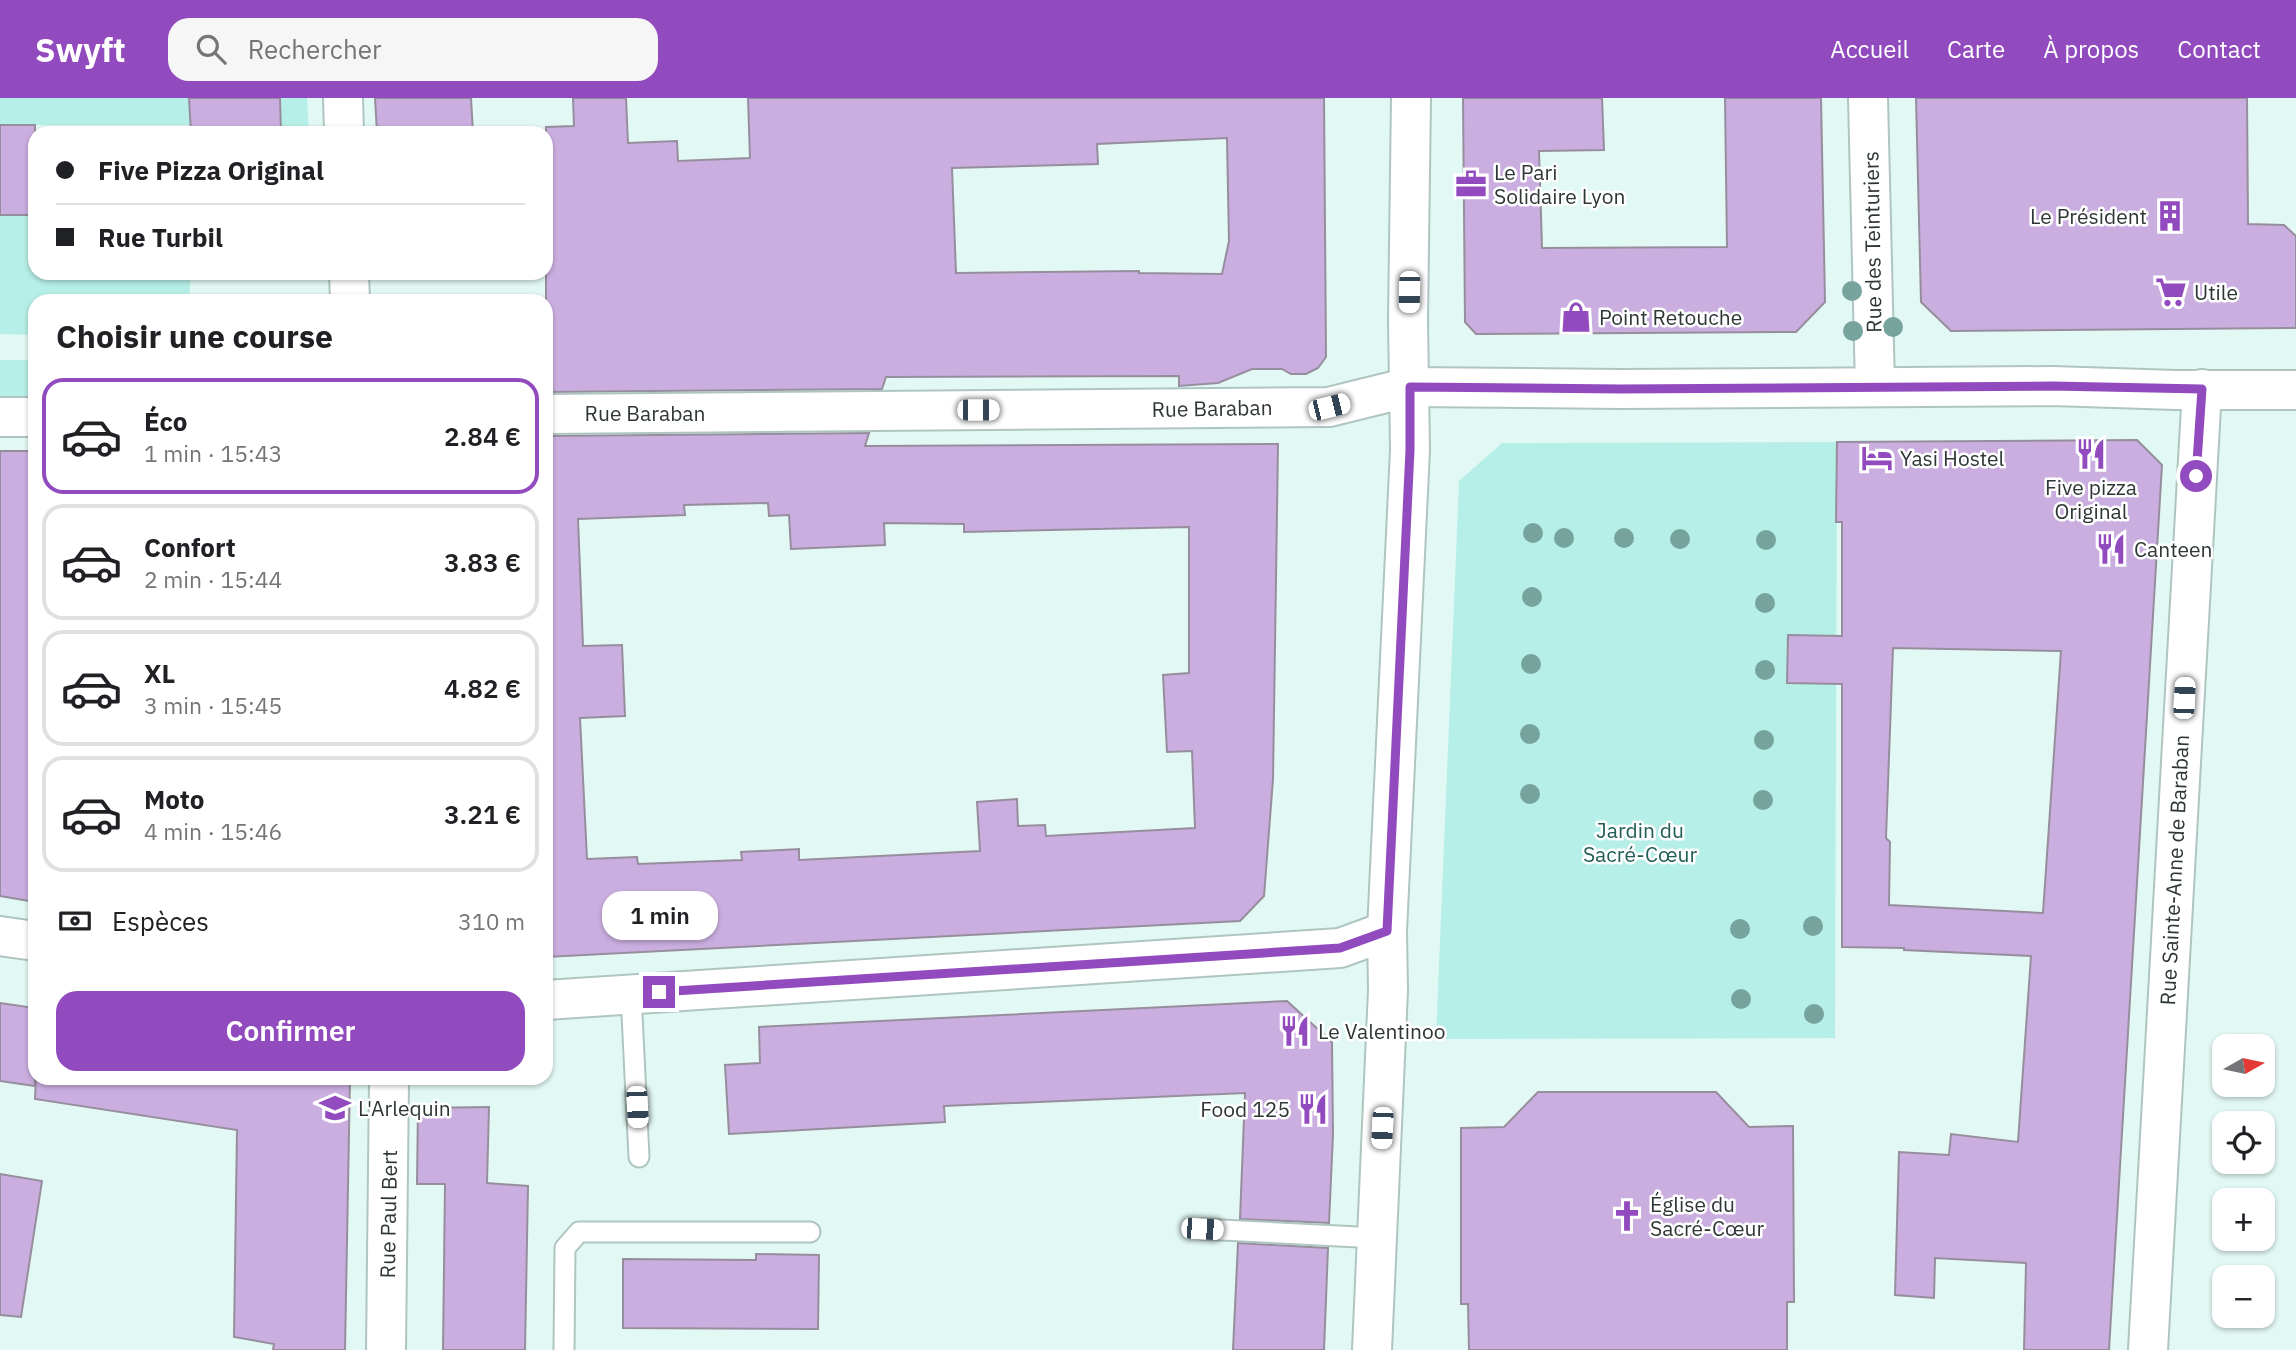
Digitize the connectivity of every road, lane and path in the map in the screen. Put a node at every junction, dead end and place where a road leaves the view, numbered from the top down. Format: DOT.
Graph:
graph roads {
  1 [pos="342,98"];
  2 [pos="1411,98"];
  3 [pos="1868,98"];
  4 [pos="344,126"];
  5 [pos="1410,387"];
  6 [pos="1875,387"];
  7 [pos="2202,389"];
  8 [pos="2296,390"];
  9 [pos="553,414"];
  10 [pos="0,417"];
  11 [pos="28,417"];
  12 [pos="1387,931"];
  13 [pos="0,936"];
  14 [pos="28,940"];
  15 [pos="631,994"];
  16 [pos="553,1000"];
  17 [pos="389,1085"];
  18 [pos="639,1157"];
  19 [pos="1202,1229"];
  20 [pos="810,1232"];
  21 [pos="1377,1238"];
  22 [pos="386,1350"];
  23 [pos="565,1350"];
  24 [pos="1372,1350"];
  25 [pos="2147,1350"];
  1 -- 4 [label="street"];
  2 -- 5 [label="street"];
  3 -- 6 [label="street, Rue des Teinturiers"];
  5 -- 6 [label="street, Rue Baraban"];
  5 -- 9 [label="street, Rue Baraban"];
  5 -- 12 [label="street"];
  6 -- 7 [label="street, Rue Baraban"];
  7 -- 8 [label="street, Rue Baraban"];
  7 -- 25 [label="street, Rue Sainte-Anne de Baraban"];
  10 -- 11 [label="street"];
  12 -- 15 [label="street"];
  12 -- 21 [label="street"];
  13 -- 14 [label="street"];
  15 -- 16 [label="street"];
  15 -- 18 [label="lane"];
  17 -- 22 [label="street, Rue Paul Bert"];
  19 -- 21 [label="lane"];
  20 -- 23 [label="lane"];
  21 -- 24 [label="street"];
}
